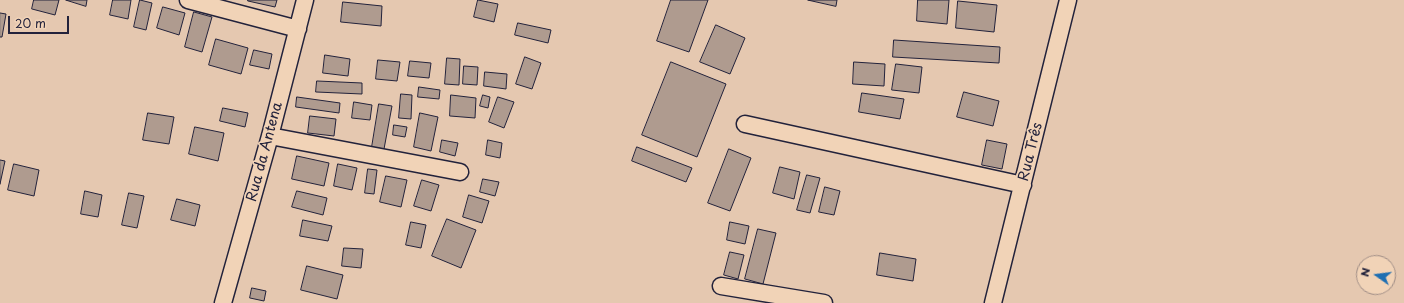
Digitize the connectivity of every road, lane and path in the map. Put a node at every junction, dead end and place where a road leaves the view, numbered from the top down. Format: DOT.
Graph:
graph roads {
  1 [pos="188,0"];
  2 [pos="305,0"];
  3 [pos="1068,0"];
  4 [pos="298,29"];
  5 [pos="745,124"];
  6 [pos="270,136"];
  7 [pos="460,172"];
  8 [pos="1023,185"];
  9 [pos="722,286"];
  10 [pos="223,303"];
  11 [pos="824,303"];
  12 [pos="993,303"];
  1 -- 4 [label="street"];
  2 -- 4 [label="street, Rua da Antena"];
  3 -- 8 [label="street, Rua Três"];
  4 -- 6 [label="street, Rua da Antena"];
  5 -- 8 [label="street"];
  6 -- 7 [label="street"];
  6 -- 10 [label="street, Rua da Antena"];
  8 -- 12 [label="street, Rua Três"];
  9 -- 11 [label="street"];
}
